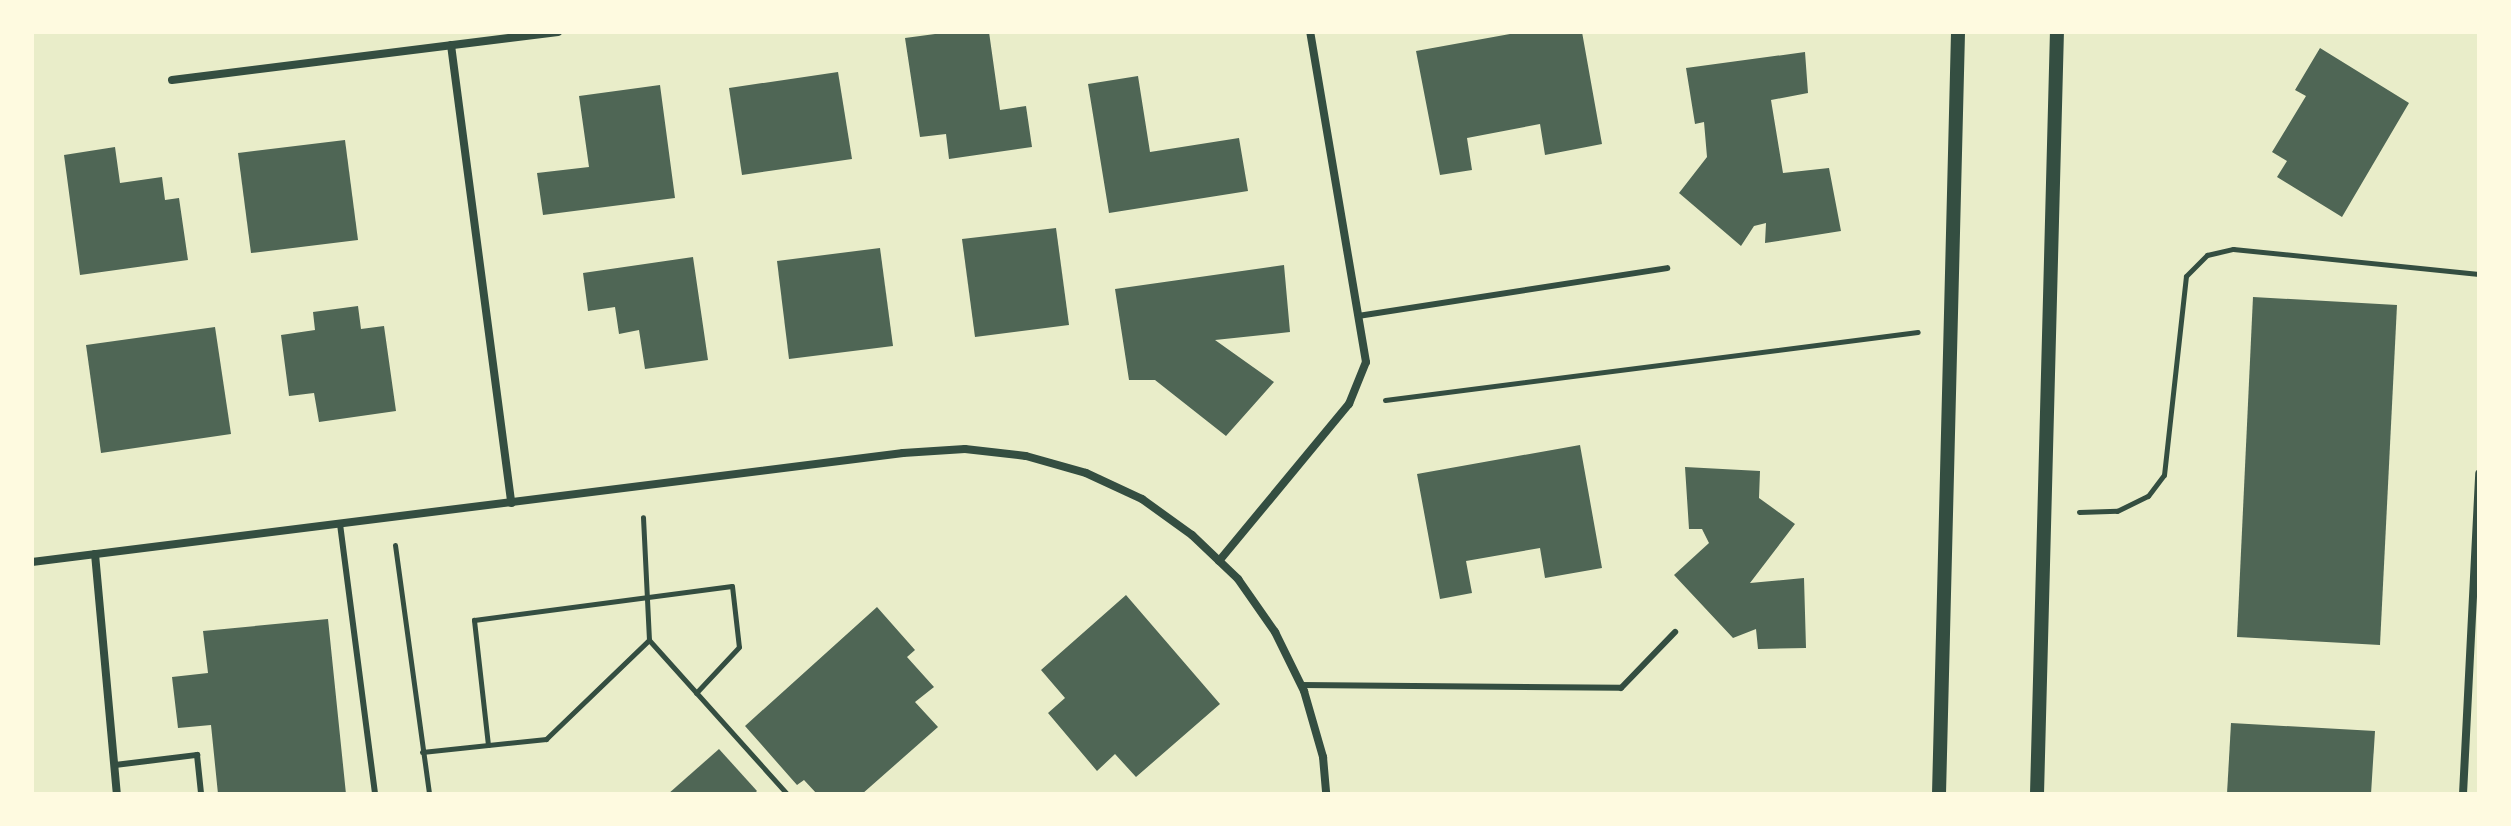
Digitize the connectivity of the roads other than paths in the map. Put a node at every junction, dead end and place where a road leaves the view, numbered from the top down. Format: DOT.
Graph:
graph roads {
  1 [pos="558,32"];
  2 [pos="1310,32"];
  3 [pos="1958,32"];
  4 [pos="2057,32"];
  5 [pos="451,45"];
  6 [pos="172,80"];
  7 [pos="1667,268"];
  8 [pos="1358,316"];
  9 [pos="2479,473"];
  10 [pos="511,503"];
  11 [pos="340,524"];
  12 [pos="95,554"];
  13 [pos="1219,561"];
  14 [pos="32,562"];
  15 [pos="1675,632"];
  16 [pos="1301,685"];
  17 [pos="115,765"];
  18 [pos="117,794"];
  19 [pos="201,794"];
  20 [pos="375,794"];
  21 [pos="1326,794"];
  22 [pos="1939,794"];
  23 [pos="2037,794"];
  24 [pos="2463,794"];
  1 -- 5 [label="street"];
  2 -- 8 [label="street"];
  3 -- 22 [label="street"];
  4 -- 23 [label="street"];
  5 -- 6 [label="street"];
  5 -- 10 [label="street"];
  7 -- 8 [label="lane"];
  8 -- 13 [label="street"];
  9 -- 24 [label="street"];
  10 -- 11 [label="street"];
  10 -- 13 [label="street"];
  11 -- 12 [label="street"];
  11 -- 20 [label="lane"];
  12 -- 14 [label="street"];
  12 -- 17 [label="street"];
  13 -- 16 [label="street"];
  15 -- 16 [label="lane"];
  16 -- 21 [label="street"];
  17 -- 18 [label="street"];
  17 -- 19 [label="lane"];
}
